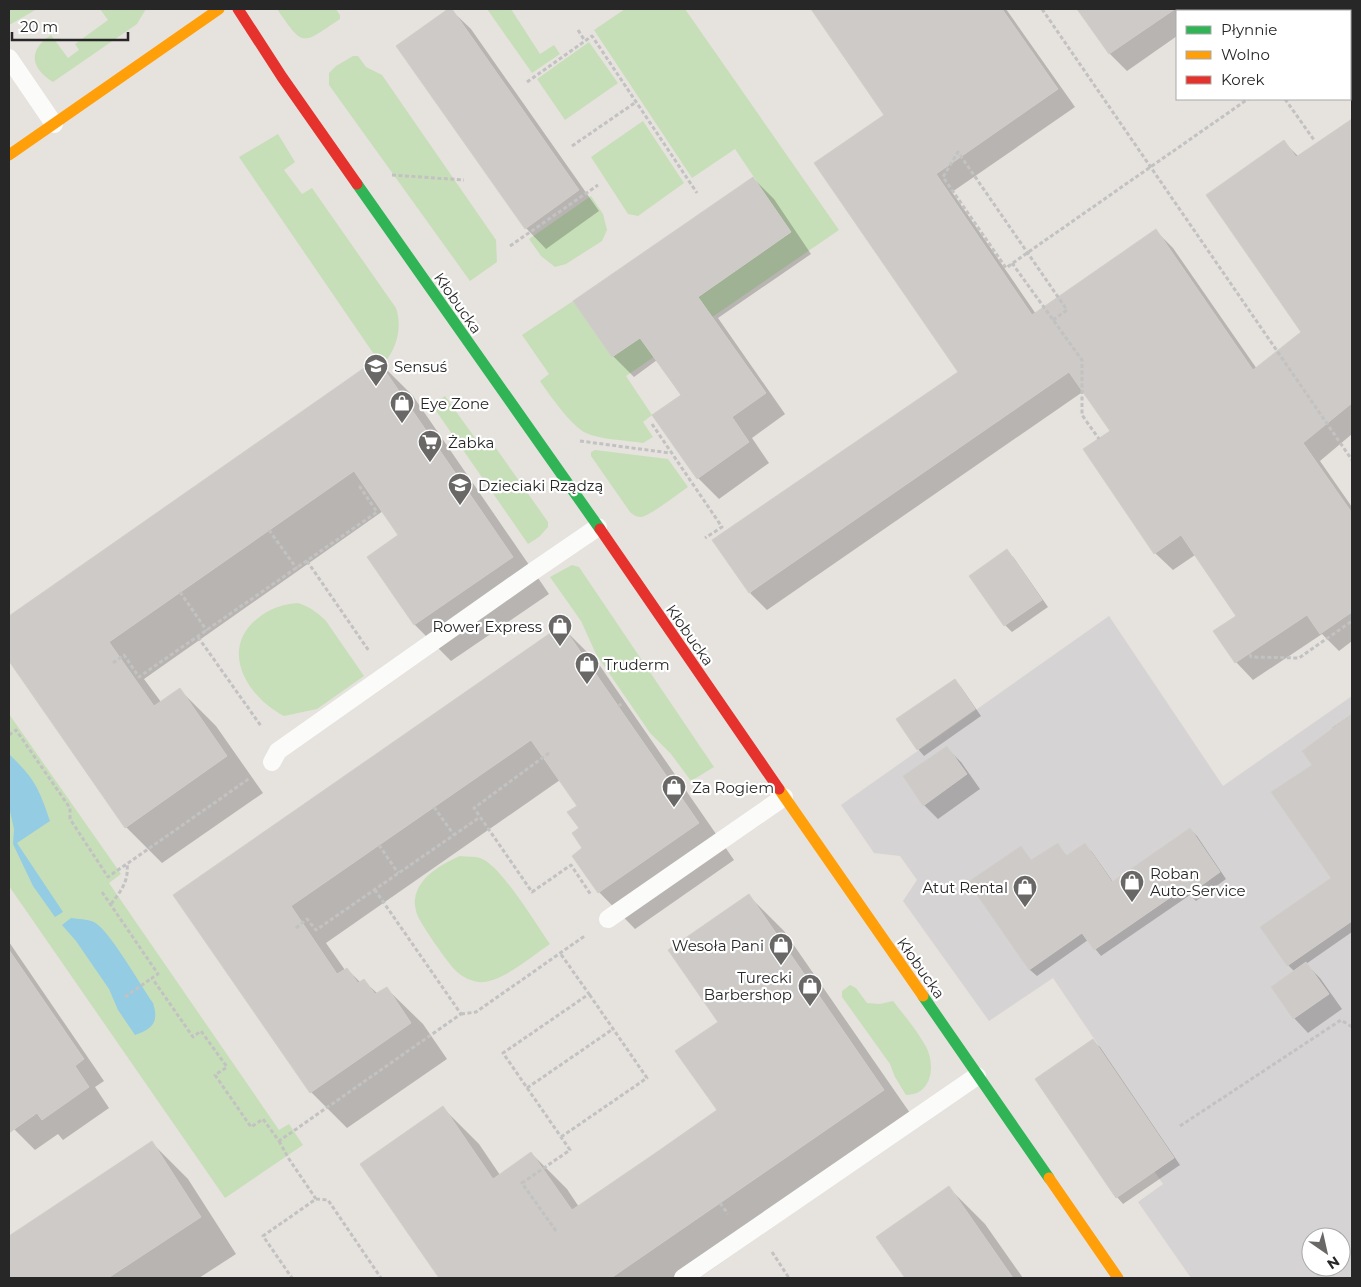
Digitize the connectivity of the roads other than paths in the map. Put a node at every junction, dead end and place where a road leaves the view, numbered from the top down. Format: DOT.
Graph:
graph roads {
  1 [pos="219,9"];
  2 [pos="238,9"];
  3 [pos="9,58"];
  4 [pos="54,124"];
  5 [pos="9,155"];
  6 [pos="598,527"];
  7 [pos="275,756"];
  8 [pos="784,797"];
  9 [pos="608,919"];
  10 [pos="977,1076"];
  11 [pos="683,1278"];
  12 [pos="1118,1278"];
  1 -- 4 [label="street"];
  2 -- 6 [label="street, Kłobucka"];
  3 -- 4 [label="lane"];
  4 -- 5 [label="street"];
  6 -- 7 [label="lane"];
  6 -- 8 [label="street, Kłobucka"];
  8 -- 9 [label="lane"];
  8 -- 10 [label="street, Kłobucka"];
  10 -- 11 [label="lane"];
  10 -- 12 [label="street, Kłobucka"];
}
